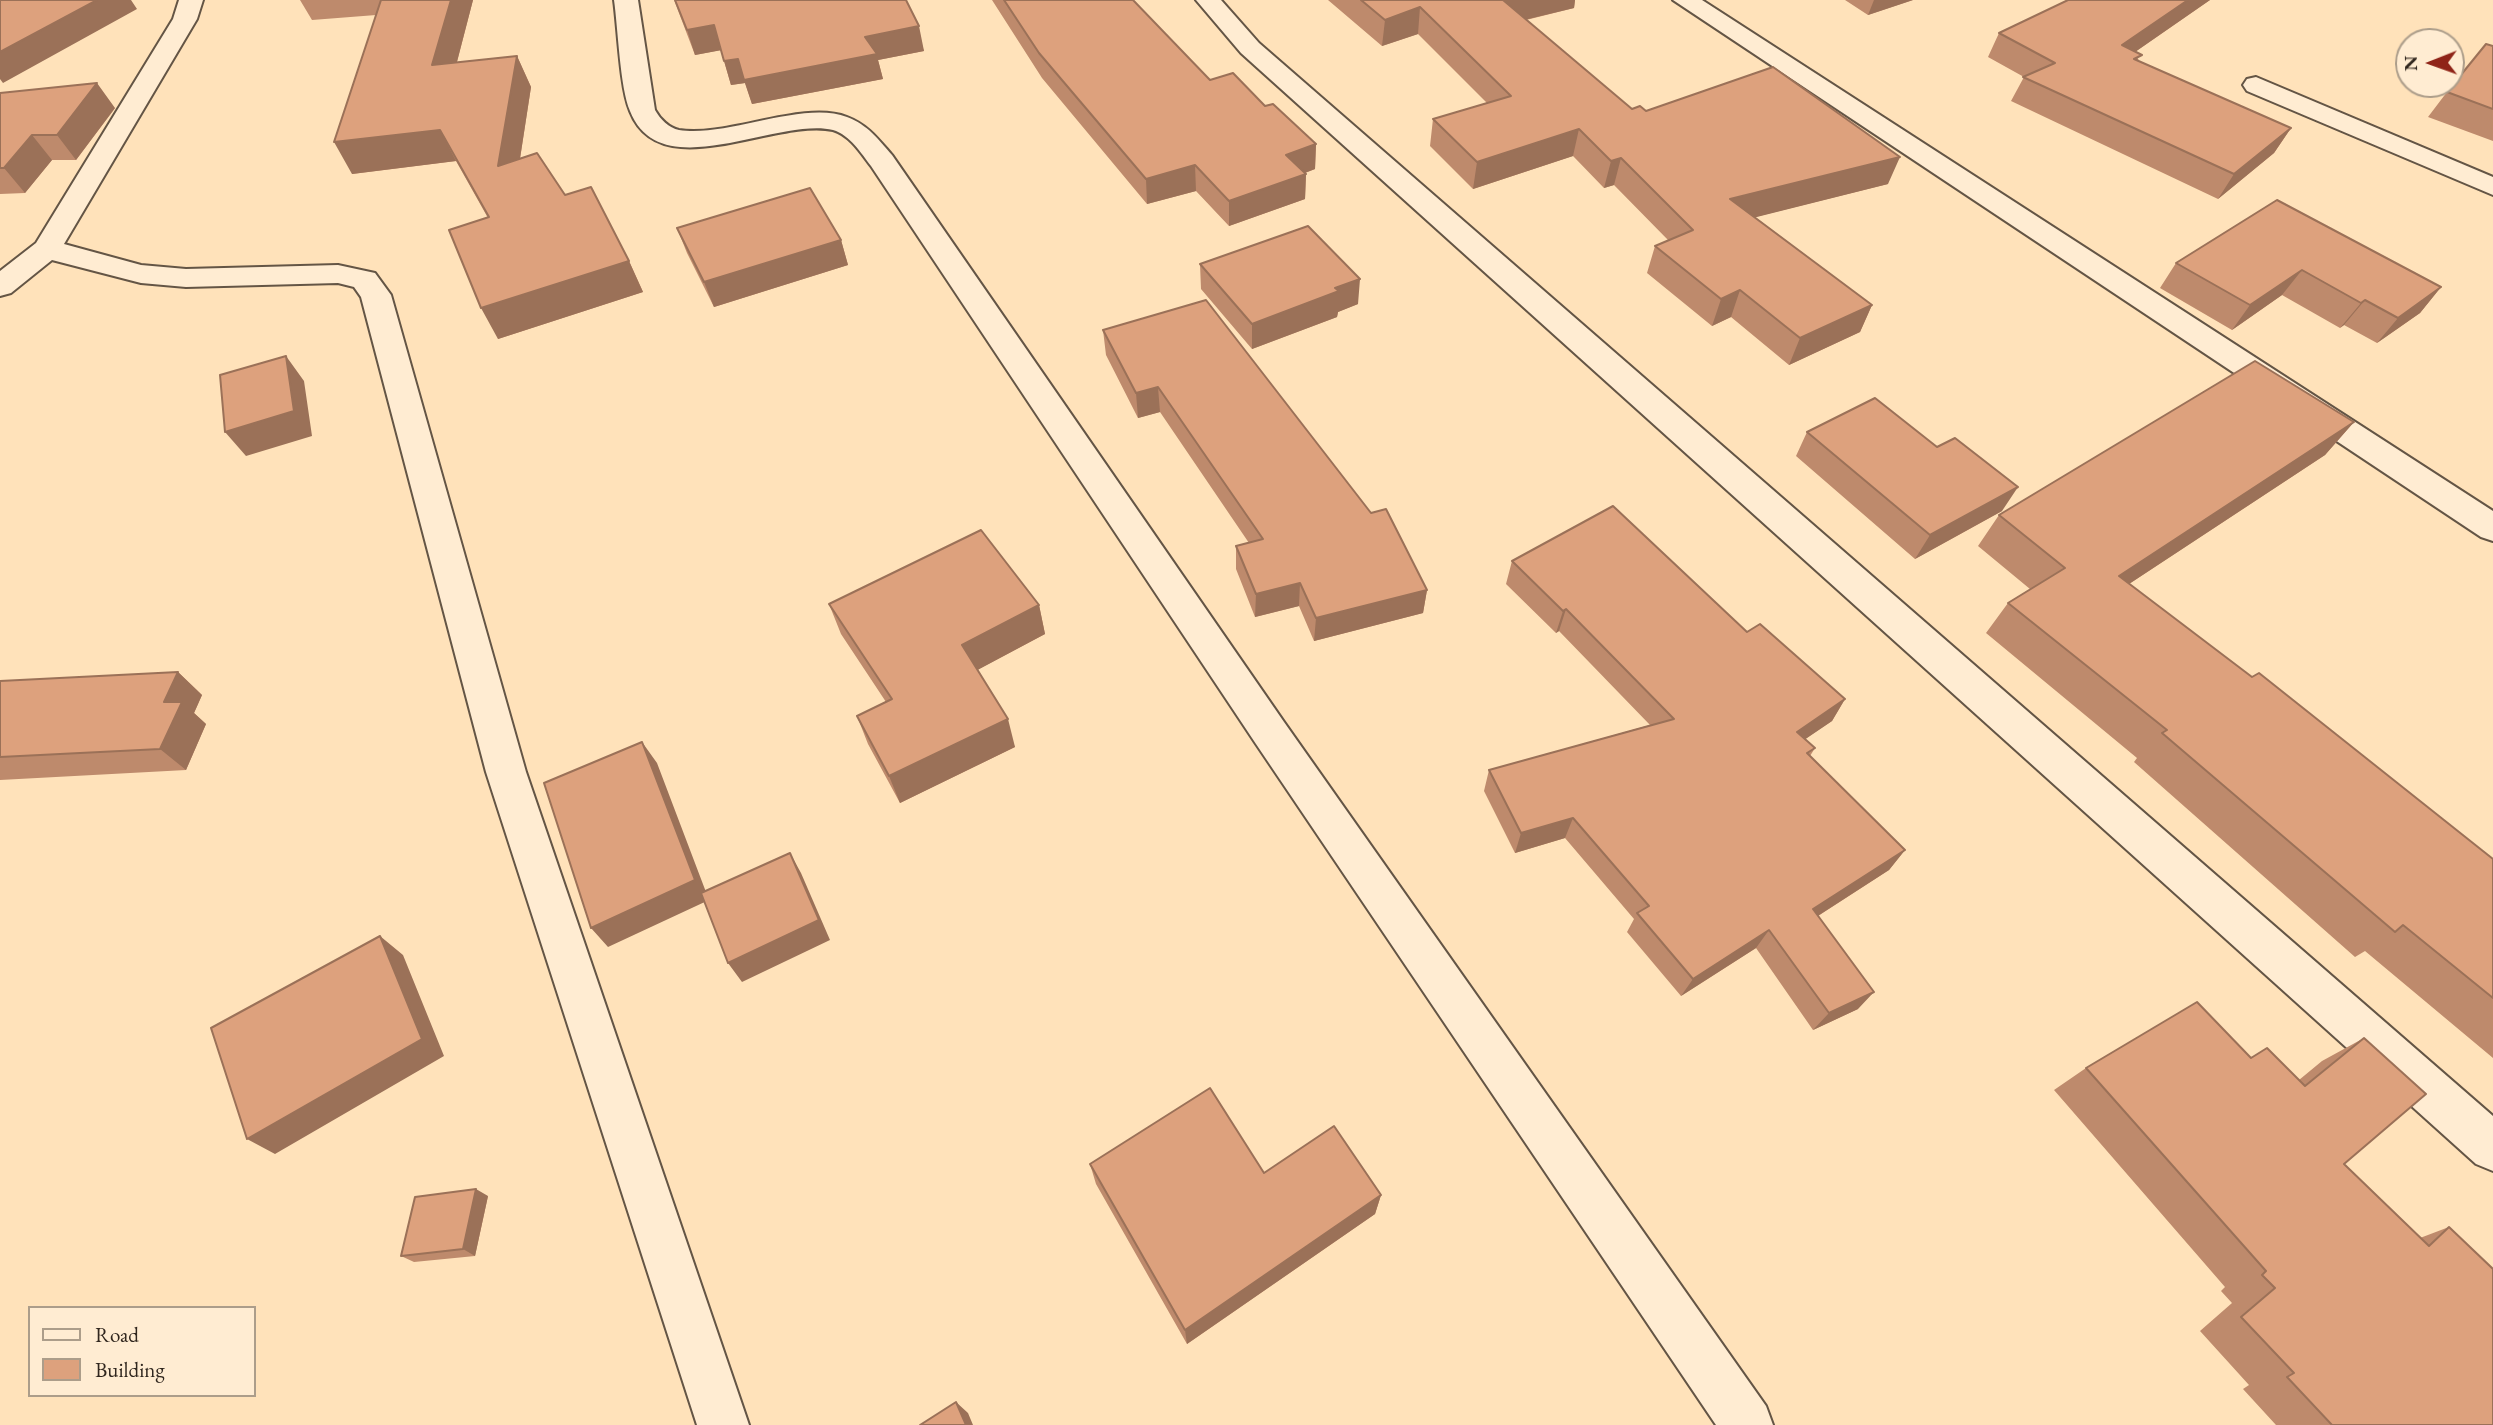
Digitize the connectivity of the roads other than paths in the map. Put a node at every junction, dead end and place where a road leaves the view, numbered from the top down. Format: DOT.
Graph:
graph roads {
  1 [pos="191,0"];
  2 [pos="626,0"];
  3 [pos="1208,0"];
  4 [pos="1685,0"];
  5 [pos="2256,85"];
  6 [pos="2493,187"];
  7 [pos="47,249"];
  8 [pos="0,286"];
  9 [pos="2493,528"];
  10 [pos="2493,1147"];
  11 [pos="723,1425"];
  12 [pos="1747,1425"];
  1 -- 7 [label="street"];
  2 -- 12 [label="street"];
  3 -- 10 [label="street"];
  4 -- 9 [label="street"];
  5 -- 6 [label="street"];
  7 -- 8 [label="street"];
  7 -- 11 [label="street"];
}
